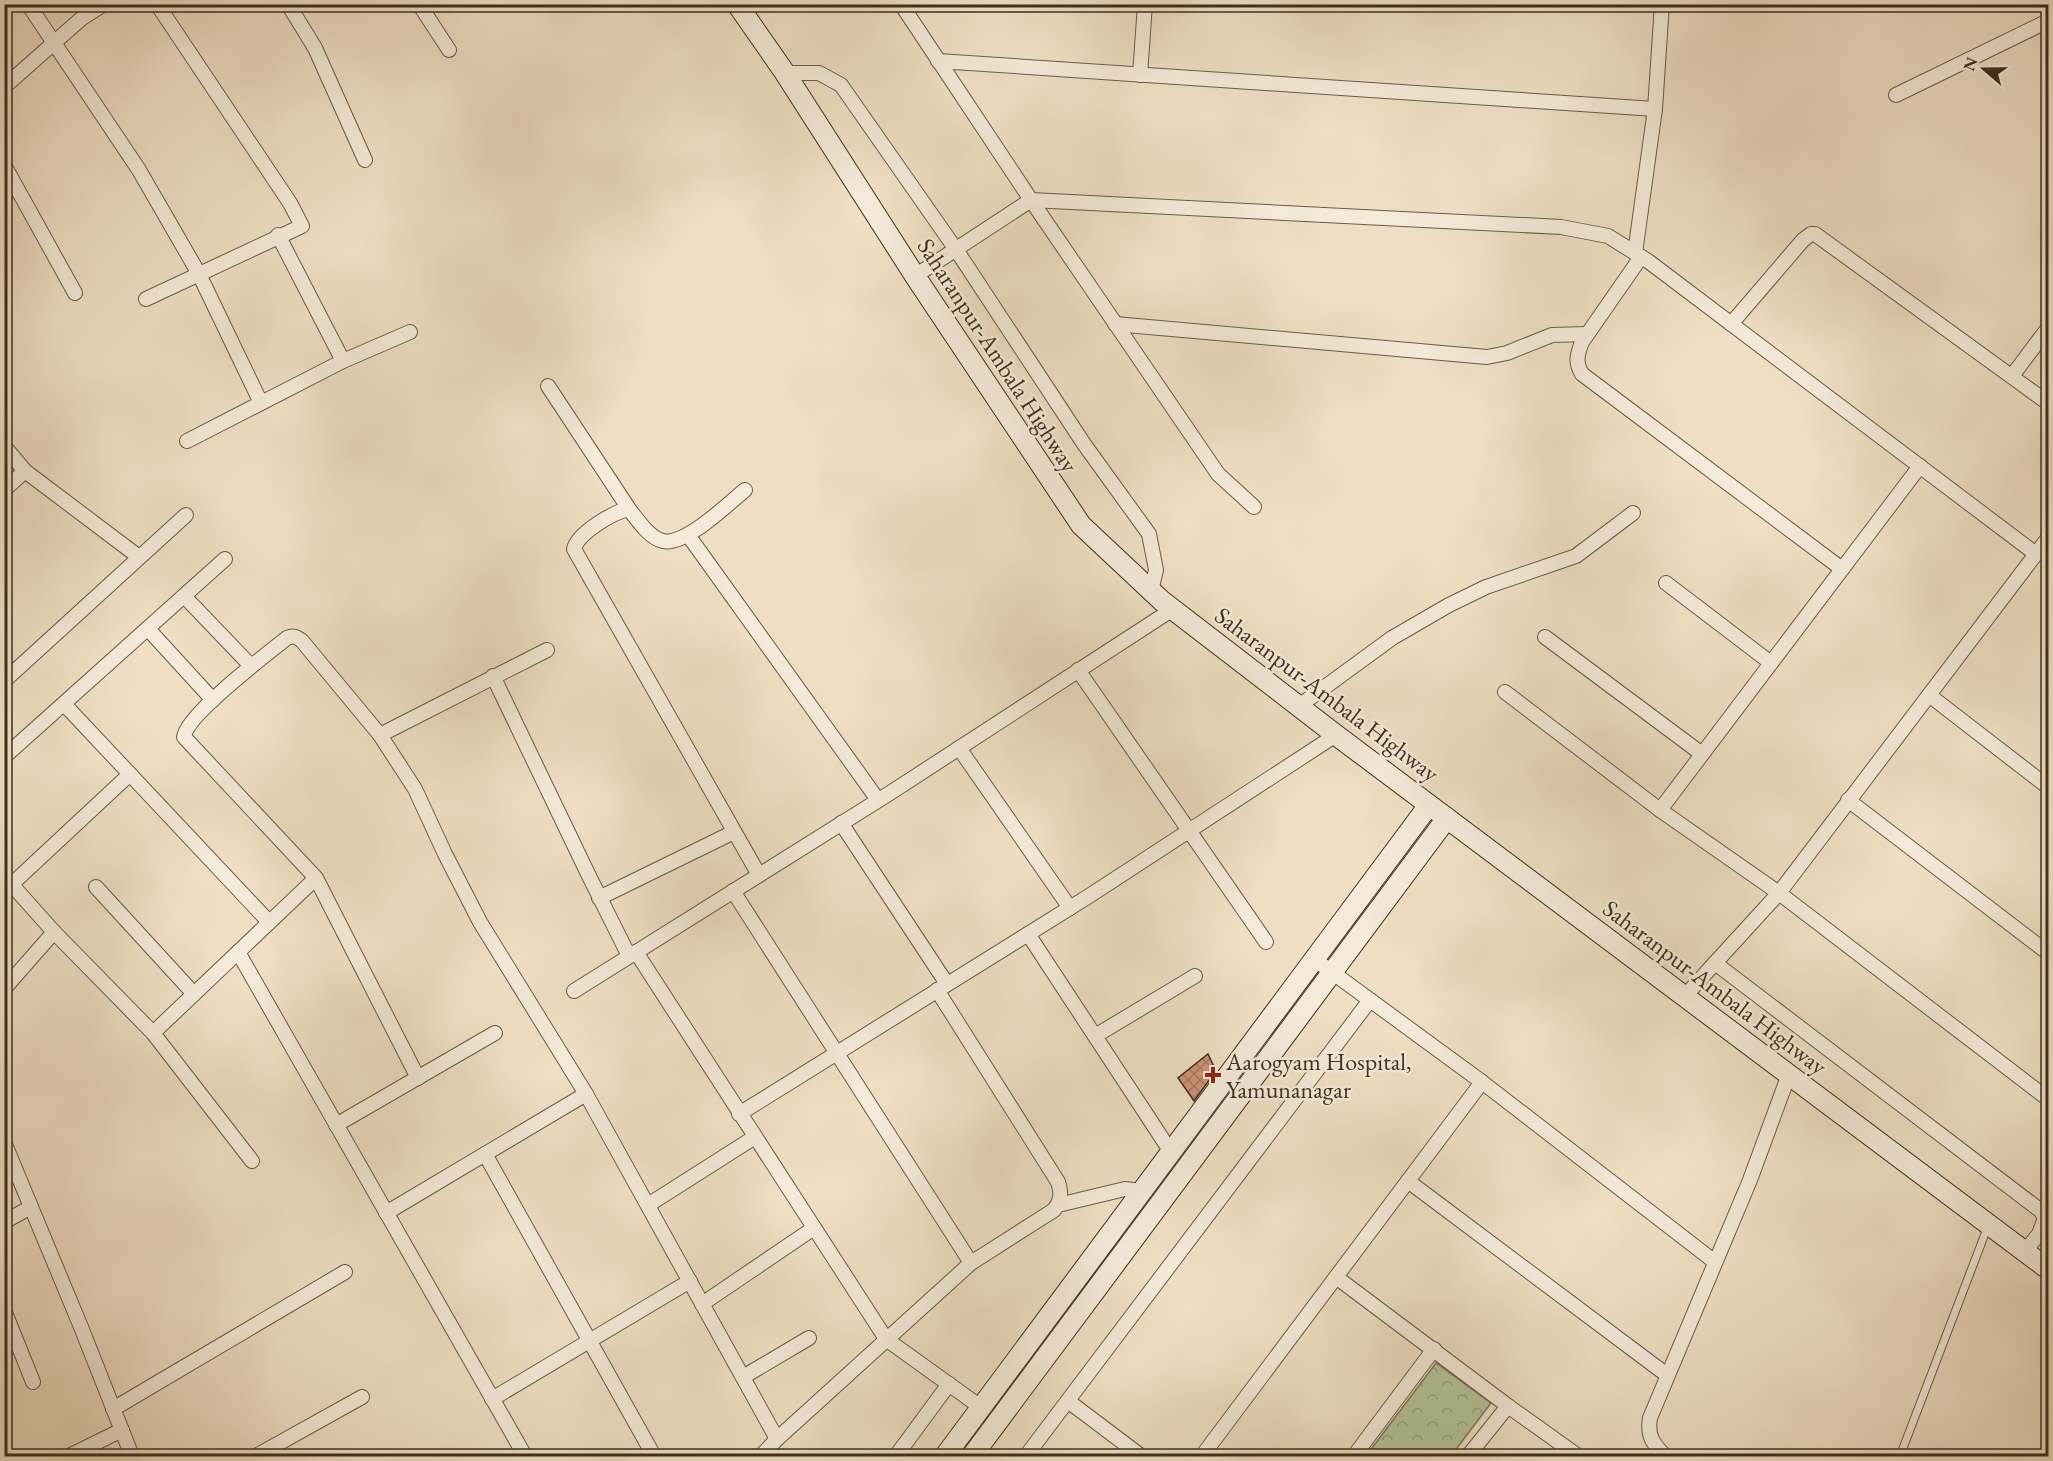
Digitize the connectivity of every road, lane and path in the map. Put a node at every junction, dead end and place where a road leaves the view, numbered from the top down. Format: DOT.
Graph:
graph roads {
  1 [pos="28,4"];
  2 [pos="104,4"];
  3 [pos="157,4"];
  4 [pos="288,4"];
  5 [pos="419,4"];
  6 [pos="737,4"];
  7 [pos="901,4"];
  8 [pos="1145,4"];
  9 [pos="1662,4"];
  10 [pos="2049,21"];
  11 [pos="55,42"];
  12 [pos="449,50"];
  13 [pos="938,61"];
  14 [pos="785,73"];
  15 [pos="1140,75"];
  16 [pos="4,87"];
  17 [pos="1896,95"];
  18 [pos="1655,109"];
  19 [pos="365,160"];
  20 [pos="4,165"];
  21 [pos="1031,200"];
  22 [pos="278,235"];
  23 [pos="957,251"];
  24 [pos="1638,255"];
  25 [pos="199,274"];
  26 [pos="915,276"];
  27 [pos="75,292"];
  28 [pos="146,299"];
  29 [pos="1115,324"];
  30 [pos="1731,324"];
  31 [pos="2049,328"];
  32 [pos="410,332"];
  33 [pos="1587,334"];
  34 [pos="343,361"];
  35 [pos="2012,376"];
  36 [pos="548,386"];
  37 [pos="261,403"];
  38 [pos="2049,403"];
  39 [pos="187,441"];
  40 [pos="4,446"];
  41 [pos="1920,466"];
  42 [pos="25,471"];
  43 [pos="4,490"];
  44 [pos="745,490"];
  45 [pos="1254,507"];
  46 [pos="629,509"];
  47 [pos="1633,513"];
  48 [pos="186,515"];
  49 [pos="688,535"];
  50 [pos="2049,538"];
  51 [pos="2036,554"];
  52 [pos="140,558"];
  53 [pos="225,559"];
  54 [pos="1842,569"];
  55 [pos="1666,583"];
  56 [pos="1151,591"];
  57 [pos="184,596"];
  58 [pos="1173,609"];
  59 [pos="148,628"];
  60 [pos="1545,637"];
  61 [pos="547,650"];
  62 [pos="1771,663"];
  63 [pos="251,666"];
  64 [pos="1078,670"];
  65 [pos="493,676"];
  66 [pos="4,681"];
  67 [pos="1505,692"];
  68 [pos="1929,695"];
  69 [pos="213,700"];
  70 [pos="64,704"];
  71 [pos="1299,706"];
  72 [pos="380,735"];
  73 [pos="1336,735"];
  74 [pos="959,748"];
  75 [pos="1702,754"];
  76 [pos="4,757"];
  77 [pos="130,774"];
  78 [pos="2048,785"];
  79 [pos="878,800"];
  80 [pos="1848,800"];
  81 [pos="1429,805"];
  82 [pos="1660,810"];
  83 [pos="1447,818"];
  84 [pos="841,823"];
  85 [pos="1188,831"];
  86 [pos="734,832"];
  87 [pos="759,875"];
  88 [pos="316,878"];
  89 [pos="8,880"];
  90 [pos="96,887"];
  91 [pos="732,891"];
  92 [pos="1779,892"];
  93 [pos="599,898"];
  94 [pos="1070,908"];
  95 [pos="269,922"];
  96 [pos="54,932"];
  97 [pos="1028,934"];
  98 [pos="1266,942"];
  99 [pos="238,952"];
  100 [pos="2049,953"];
  101 [pos="632,954"];
  102 [pos="1314,959"];
  103 [pos="1715,963"];
  104 [pos="1332,972"];
  105 [pos="1195,975"];
  106 [pos="942,987"];
  107 [pos="4,989"];
  108 [pos="574,991"];
  109 [pos="194,994"];
  110 [pos="1685,996"];
  111 [pos="1370,1000"];
  112 [pos="153,1033"];
  113 [pos="495,1033"];
  114 [pos="1095,1036"];
  115 [pos="835,1054"];
  116 [pos="1789,1074"];
  117 [pos="418,1078"];
  118 [pos="1482,1082"];
  119 [pos="586,1094"];
  120 [pos="2049,1099"];
  121 [pos="739,1114"];
  122 [pos="336,1125"];
  123 [pos="755,1137"];
  124 [pos="4,1142"];
  125 [pos="1171,1152"];
  126 [pos="485,1154"];
  127 [pos="252,1161"];
  128 [pos="1408,1181"];
  129 [pos="1142,1191"];
  130 [pos="648,1205"];
  131 [pos="1058,1205"];
  132 [pos="31,1207"];
  133 [pos="386,1213"];
  134 [pos="4,1222"];
  135 [pos="1988,1226"];
  136 [pos="814,1228"];
  137 [pos="2025,1251"];
  138 [pos="1715,1262"];
  139 [pos="971,1263"];
  140 [pos="2049,1269"];
  141 [pos="345,1272"];
  142 [pos="1336,1277"];
  143 [pos="690,1281"];
  144 [pos="702,1304"];
  145 [pos="4,1310"];
  146 [pos="809,1338"];
  147 [pos="886,1340"];
  148 [pos="590,1341"];
  149 [pos="1434,1349"];
  150 [pos="1667,1375"];
  151 [pos="743,1377"];
  152 [pos="33,1382"];
  153 [pos="949,1384"];
  154 [pos="362,1397"];
  155 [pos="492,1399"];
  156 [pos="1068,1401"];
  157 [pos="1508,1407"];
  158 [pos="982,1408"];
  159 [pos="113,1409"];
  160 [pos="122,1430"];
  161 [pos="777,1438"];
  162 [pos="69,1456"];
  163 [pos="132,1456"];
  164 [pos="255,1456"];
  165 [pos="525,1456"];
  166 [pos="654,1456"];
  167 [pos="761,1456"];
  168 [pos="896,1456"];
  169 [pos="945,1456"];
  170 [pos="972,1456"];
  171 [pos="1026,1456"];
  172 [pos="1141,1456"];
  173 [pos="1202,1456"];
  174 [pos="1354,1456"];
  175 [pos="1468,1456"];
  176 [pos="1578,1456"];
  177 [pos="1665,1456"];
  178 [pos="1900,1456"];
  1 -- 11 [label="street"];
  2 -- 11 [label="street"];
  3 -- 22 [label="street"];
  4 -- 19 [label="street"];
  5 -- 12 [label="street"];
  6 -- 14 [label="main road, Saharanpur-Ambala Highway"];
  7 -- 13 [label="street"];
  8 -- 15 [label="street"];
  9 -- 18 [label="street"];
  10 -- 17 [label="street"];
  11 -- 16 [label="street"];
  11 -- 25 [label="street"];
  13 -- 15 [label="street"];
  13 -- 21 [label="street"];
  14 -- 23 [label="street"];
  14 -- 26 [label="main road, Saharanpur-Ambala Highway"];
  15 -- 18 [label="street"];
  18 -- 24 [label="street"];
  20 -- 27 [label="street"];
  21 -- 23 [label="street"];
  21 -- 24 [label="street"];
  21 -- 29 [label="street"];
  22 -- 25 [label="street"];
  22 -- 34 [label="street"];
  23 -- 26 [label="street"];
  23 -- 56 [label="street"];
  24 -- 30 [label="street"];
  24 -- 33 [label="street"];
  25 -- 28 [label="street"];
  25 -- 37 [label="street"];
  26 -- 56 [label="main road, Saharanpur-Ambala Highway"];
  29 -- 33 [label="street"];
  29 -- 45 [label="street"];
  30 -- 35 [label="street"];
  30 -- 41 [label="street"];
  31 -- 35 [label="street"];
  32 -- 34 [label="street"];
  33 -- 54 [label="street"];
  34 -- 37 [label="street"];
  35 -- 38 [label="street"];
  36 -- 46 [label="street"];
  37 -- 39 [label="street"];
  40 -- 42 [label="street"];
  41 -- 51 [label="street"];
  41 -- 54 [label="street"];
  42 -- 43 [label="street"];
  42 -- 52 [label="street"];
  44 -- 49 [label="street"];
  46 -- 49 [label="street"];
  46 -- 86 [label="street"];
  47 -- 71 [label="street"];
  48 -- 52 [label="street"];
  49 -- 79 [label="street"];
  50 -- 51 [label="street"];
  51 -- 68 [label="street"];
  52 -- 66 [label="street"];
  53 -- 57 [label="street"];
  54 -- 62 [label="street"];
  55 -- 62 [label="street"];
  56 -- 58 [label="main road, Saharanpur-Ambala Highway"];
  57 -- 59 [label="street"];
  57 -- 63 [label="street"];
  58 -- 64 [label="street"];
  58 -- 71 [label="main road, Saharanpur-Ambala Highway"];
  59 -- 69 [label="street"];
  59 -- 70 [label="street"];
  60 -- 75 [label="street"];
  61 -- 65 [label="street"];
  62 -- 75 [label="street"];
  63 -- 69 [label="street"];
  63 -- 72 [label="street"];
  64 -- 74 [label="street"];
  64 -- 85 [label="street"];
  65 -- 72 [label="street"];
  65 -- 93 [label="street"];
  67 -- 82 [label="street"];
  68 -- 78 [label="street"];
  68 -- 80 [label="street"];
  69 -- 88 [label="street"];
  70 -- 76 [label="street"];
  70 -- 77 [label="street"];
  71 -- 73 [label="main road, Saharanpur-Ambala Highway"];
  72 -- 119 [label="street"];
  73 -- 81 [label="main road, Saharanpur-Ambala Highway"];
  73 -- 85 [label="street"];
  74 -- 79 [label="street"];
  74 -- 94 [label="street"];
  75 -- 82 [label="street"];
  77 -- 89 [label="street"];
  77 -- 95 [label="street"];
  79 -- 84 [label="street"];
  80 -- 92 [label="street"];
  80 -- 100 [label="street"];
  81 -- 83 [label="main road, Saharanpur-Ambala Highway"];
  81 -- 102 [label="main road"];
  82 -- 92 [label="street"];
  83 -- 104 [label="main road"];
  83 -- 110 [label="main road, Saharanpur-Ambala Highway"];
  84 -- 87 [label="street"];
  84 -- 106 [label="street"];
  85 -- 94 [label="street"];
  85 -- 98 [label="street"];
  86 -- 87 [label="street"];
  86 -- 93 [label="street"];
  87 -- 91 [label="street"];
  88 -- 95 [label="street"];
  88 -- 117 [label="street"];
  89 -- 96 [label="street"];
  90 -- 109 [label="street"];
  91 -- 101 [label="street"];
  91 -- 115 [label="street"];
  92 -- 103 [label="street"];
  92 -- 120 [label="street"];
  93 -- 101 [label="street"];
  94 -- 97 [label="street"];
  95 -- 99 [label="street"];
  96 -- 107 [label="street"];
  96 -- 112 [label="street"];
  97 -- 106 [label="street"];
  97 -- 114 [label="street"];
  99 -- 109 [label="street"];
  99 -- 122 [label="street"];
  101 -- 108 [label="street"];
  101 -- 121 [label="street"];
  102 -- 104 [label="street"];
  102 -- 125 [label="main road"];
  103 -- 110 [label="street"];
  103 -- 137 [label="street"];
  104 -- 111 [label="street"];
  104 -- 170 [label="main road"];
  105 -- 114 [label="street"];
  106 -- 115 [label="street"];
  106 -- 131 [label="street"];
  109 -- 112 [label="street"];
  110 -- 116 [label="main road, Saharanpur-Ambala Highway"];
  111 -- 118 [label="street"];
  111 -- 156 [label="street"];
  112 -- 127 [label="street"];
  113 -- 117 [label="street"];
  114 -- 125 [label="street"];
  115 -- 121 [label="street"];
  115 -- 139 [label="street"];
  116 -- 135 [label="main road, Saharanpur-Ambala Highway"];
  116 -- 138 [label="street"];
  117 -- 122 [label="street"];
  118 -- 128 [label="street"];
  118 -- 138 [label="street"];
  119 -- 126 [label="street"];
  119 -- 130 [label="street"];
  121 -- 123 [label="street"];
  122 -- 133 [label="street"];
  123 -- 130 [label="street"];
  123 -- 136 [label="street"];
  124 -- 132 [label="street"];
  125 -- 129 [label="main road"];
  126 -- 133 [label="street"];
  126 -- 148 [label="street"];
  128 -- 142 [label="street"];
  128 -- 150 [label="street"];
  129 -- 131 [label="street"];
  129 -- 158 [label="main road"];
  130 -- 143 [label="street"];
  131 -- 139 [label="street"];
  132 -- 134 [label="street"];
  132 -- 159 [label="street"];
  133 -- 155 [label="street"];
  135 -- 137 [label="main road, Saharanpur-Ambala Highway"];
  135 -- 178 [label="lane"];
  136 -- 144 [label="street"];
  136 -- 147 [label="street"];
  137 -- 140 [label="main road, Saharanpur-Ambala Highway"];
  138 -- 150 [label="street"];
  139 -- 147 [label="street"];
  141 -- 159 [label="street"];
  142 -- 149 [label="street"];
  142 -- 173 [label="street"];
  143 -- 144 [label="street"];
  143 -- 148 [label="street"];
  144 -- 151 [label="street"];
  145 -- 152 [label="street"];
  146 -- 151 [label="street"];
  147 -- 153 [label="street"];
  147 -- 161 [label="street"];
  148 -- 155 [label="street"];
  148 -- 166 [label="street"];
  149 -- 157 [label="street"];
  149 -- 174 [label="street"];
  150 -- 177 [label="street"];
  151 -- 161 [label="street"];
  153 -- 158 [label="street"];
  153 -- 168 [label="street"];
  154 -- 164 [label="street"];
  155 -- 165 [label="street"];
  156 -- 171 [label="street"];
  156 -- 172 [label="street"];
  157 -- 175 [label="street"];
  157 -- 176 [label="street"];
  158 -- 169 [label="main road"];
  159 -- 160 [label="street"];
  160 -- 162 [label="street"];
  160 -- 163 [label="street"];
  161 -- 167 [label="street"];
}
